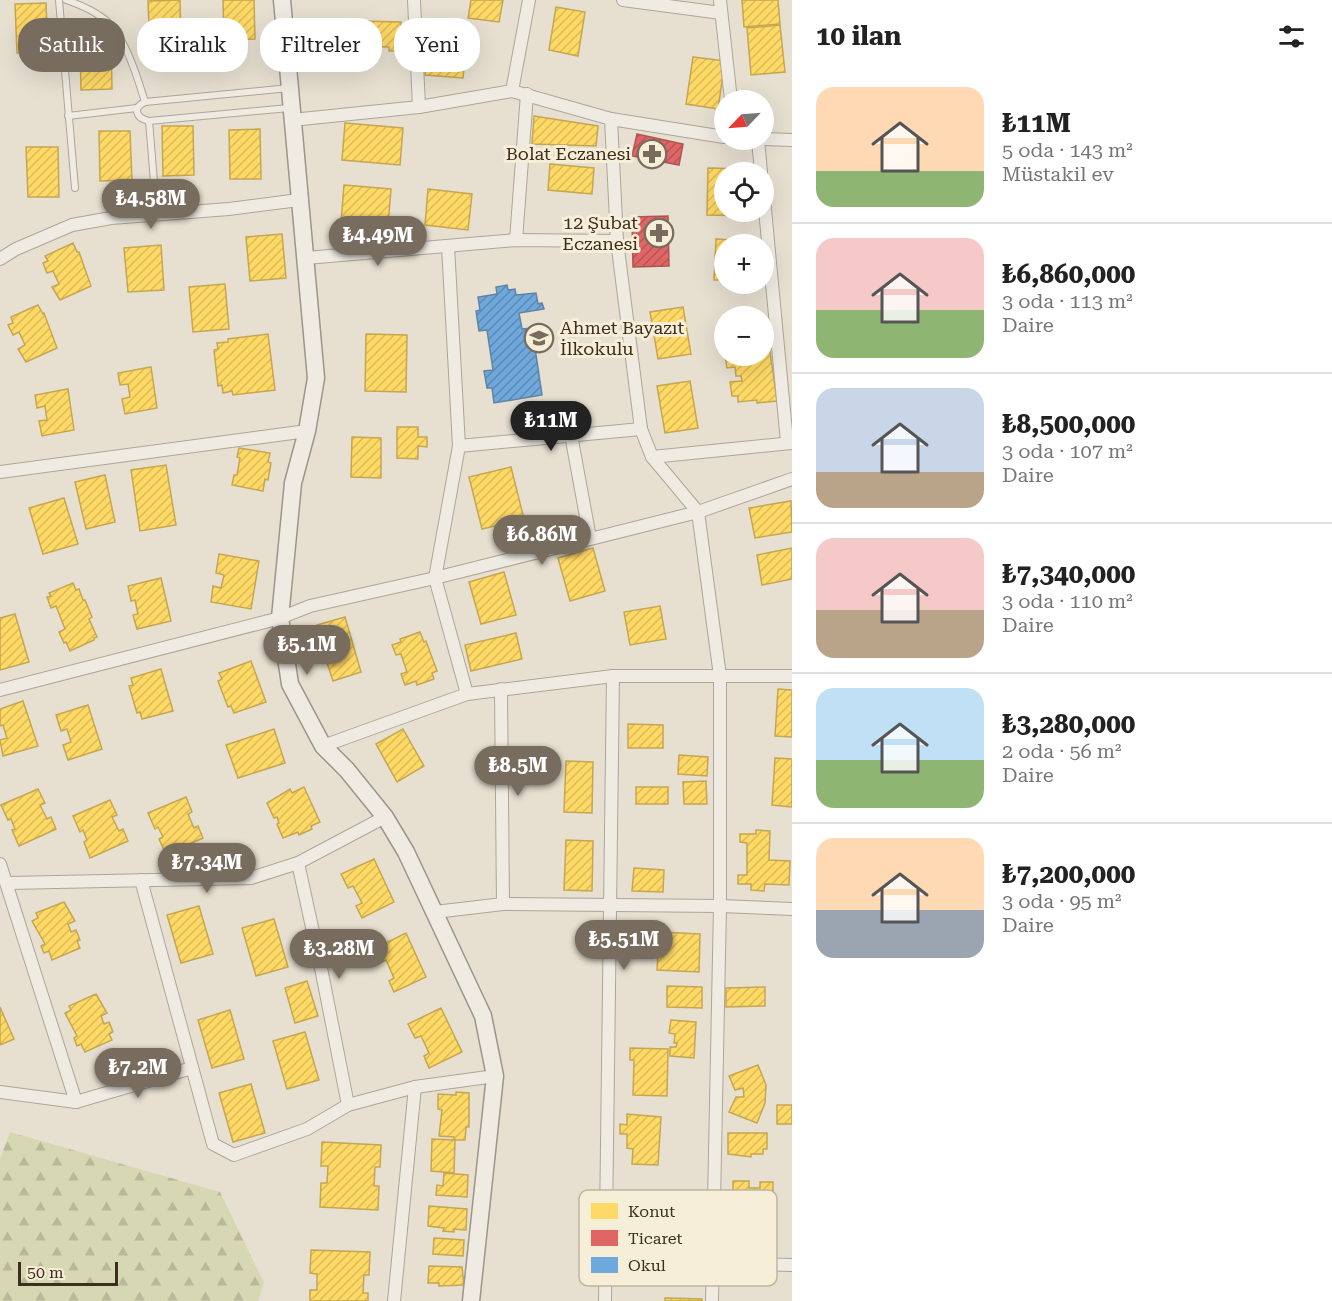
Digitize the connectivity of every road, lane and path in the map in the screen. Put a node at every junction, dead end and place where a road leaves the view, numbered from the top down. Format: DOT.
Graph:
graph roads {
  1 [pos="59,0"];
  2 [pos="66,0"];
  3 [pos="282,0"];
  4 [pos="414,0"];
  5 [pos="529,0"];
  6 [pos="623,0"];
  7 [pos="720,0"];
  8 [pos="722,13"];
  9 [pos="290,88"];
  10 [pos="730,90"];
  11 [pos="512,91"];
  12 [pos="527,94"];
  13 [pos="145,102"];
  14 [pos="419,107"];
  15 [pos="137,108"];
  16 [pos="292,114"];
  17 [pos="68,116"];
  18 [pos="611,119"];
  19 [pos="149,121"];
  20 [pos="714,135"];
  21 [pos="774,139"];
  22 [pos="792,140"];
  23 [pos="75,188"];
  24 [pos="155,194"];
  25 [pos="299,200"];
  26 [pos="766,222"];
  27 [pos="516,240"];
  28 [pos="617,241"];
  29 [pos="448,246"];
  30 [pos="306,258"];
  31 [pos="0,260"];
  32 [pos="641,429"];
  33 [pos="307,431"];
  34 [pos="571,435"];
  35 [pos="789,442"];
  36 [pos="459,446"];
  37 [pos="652,457"];
  38 [pos="0,472"];
  39 [pos="792,479"];
  40 [pos="698,512"];
  41 [pos="590,538"];
  42 [pos="435,578"];
  43 [pos="280,618"];
  44 [pos="613,676"];
  45 [pos="720,676"];
  46 [pos="792,676"];
  47 [pos="501,689"];
  48 [pos="0,690"];
  49 [pos="467,694"];
  50 [pos="323,746"];
  51 [pos="385,817"];
  52 [pos="298,863"];
  53 [pos="0,864"];
  54 [pos="141,880"];
  55 [pos="8,882"];
  56 [pos="502,904"];
  57 [pos="609,906"];
  58 [pos="720,906"];
  59 [pos="792,909"];
  60 [pos="435,912"];
  61 [pos="192,1068"];
  62 [pos="495,1076"];
  63 [pos="415,1087"];
  64 [pos="0,1092"];
  65 [pos="76,1102"];
  66 [pos="348,1105"];
  67 [pos="606,1190"];
  68 [pos="714,1190"];
  69 [pos="777,1265"];
  70 [pos="792,1265"];
  71 [pos="394,1301"];
  72 [pos="471,1301"];
  1 -- 17 [label="lane"];
  2 -- 13 [label="lane"];
  3 -- 9 [label="street"];
  4 -- 14 [label="street"];
  5 -- 11 [label="street"];
  6 -- 8 [label="street"];
  7 -- 8 [label="street"];
  8 -- 10 [label="street"];
  9 -- 13 [label="lane"];
  9 -- 16 [label="street"];
  11 -- 12 [label="street"];
  11 -- 14 [label="street"];
  12 -- 18 [label="street"];
  12 -- 27 [label="street"];
  13 -- 15 [label="lane"];
  14 -- 16 [label="street"];
  15 -- 17 [label="lane"];
  15 -- 19 [label="lane"];
  16 -- 19 [label="lane"];
  16 -- 25 [label="street"];
  17 -- 23 [label="lane"];
  18 -- 20 [label="street"];
  18 -- 28 [label="street"];
  19 -- 24 [label="lane"];
  21 -- 22 [label="street"];
  25 -- 30 [label="street"];
  25 -- 31 [label="street"];
  26 -- 35 [label="street"];
  27 -- 28 [label="street"];
  27 -- 29 [label="street"];
  28 -- 32 [label="street"];
  29 -- 30 [label="street"];
  29 -- 36 [label="street"];
  30 -- 33 [label="street"];
  32 -- 34 [label="street"];
  32 -- 37 [label="street"];
  33 -- 38 [label="street"];
  33 -- 43 [label="street"];
  34 -- 36 [label="street"];
  34 -- 41 [label="street"];
  35 -- 37 [label="street"];
  36 -- 42 [label="street"];
  37 -- 40 [label="street"];
  39 -- 40 [label="street"];
  40 -- 41 [label="street"];
  40 -- 45 [label="street"];
  41 -- 42 [label="street"];
  42 -- 43 [label="street"];
  42 -- 49 [label="street"];
  43 -- 48 [label="street"];
  43 -- 50 [label="street"];
  44 -- 45 [label="street"];
  44 -- 47 [label="street"];
  44 -- 57 [label="street"];
  45 -- 46 [label="street"];
  45 -- 58 [label="street"];
  47 -- 49 [label="street"];
  47 -- 56 [label="street"];
  49 -- 50 [label="street"];
  50 -- 51 [label="street"];
  51 -- 52 [label="street"];
  51 -- 60 [label="street"];
  52 -- 54 [label="street"];
  52 -- 66 [label="street"];
  53 -- 55 [label="street"];
  54 -- 55 [label="street"];
  54 -- 61 [label="street"];
  55 -- 65 [label="street"];
  56 -- 57 [label="street"];
  56 -- 60 [label="street"];
  57 -- 58 [label="street"];
  57 -- 67 [label="street"];
  58 -- 59 [label="street"];
  58 -- 68 [label="street"];
  60 -- 62 [label="street"];
  61 -- 65 [label="street"];
  61 -- 66 [label="street"];
  62 -- 63 [label="street"];
  62 -- 72 [label="street"];
  63 -- 66 [label="street"];
  63 -- 71 [label="street"];
  64 -- 65 [label="street"];
  69 -- 70 [label="street"];
}
